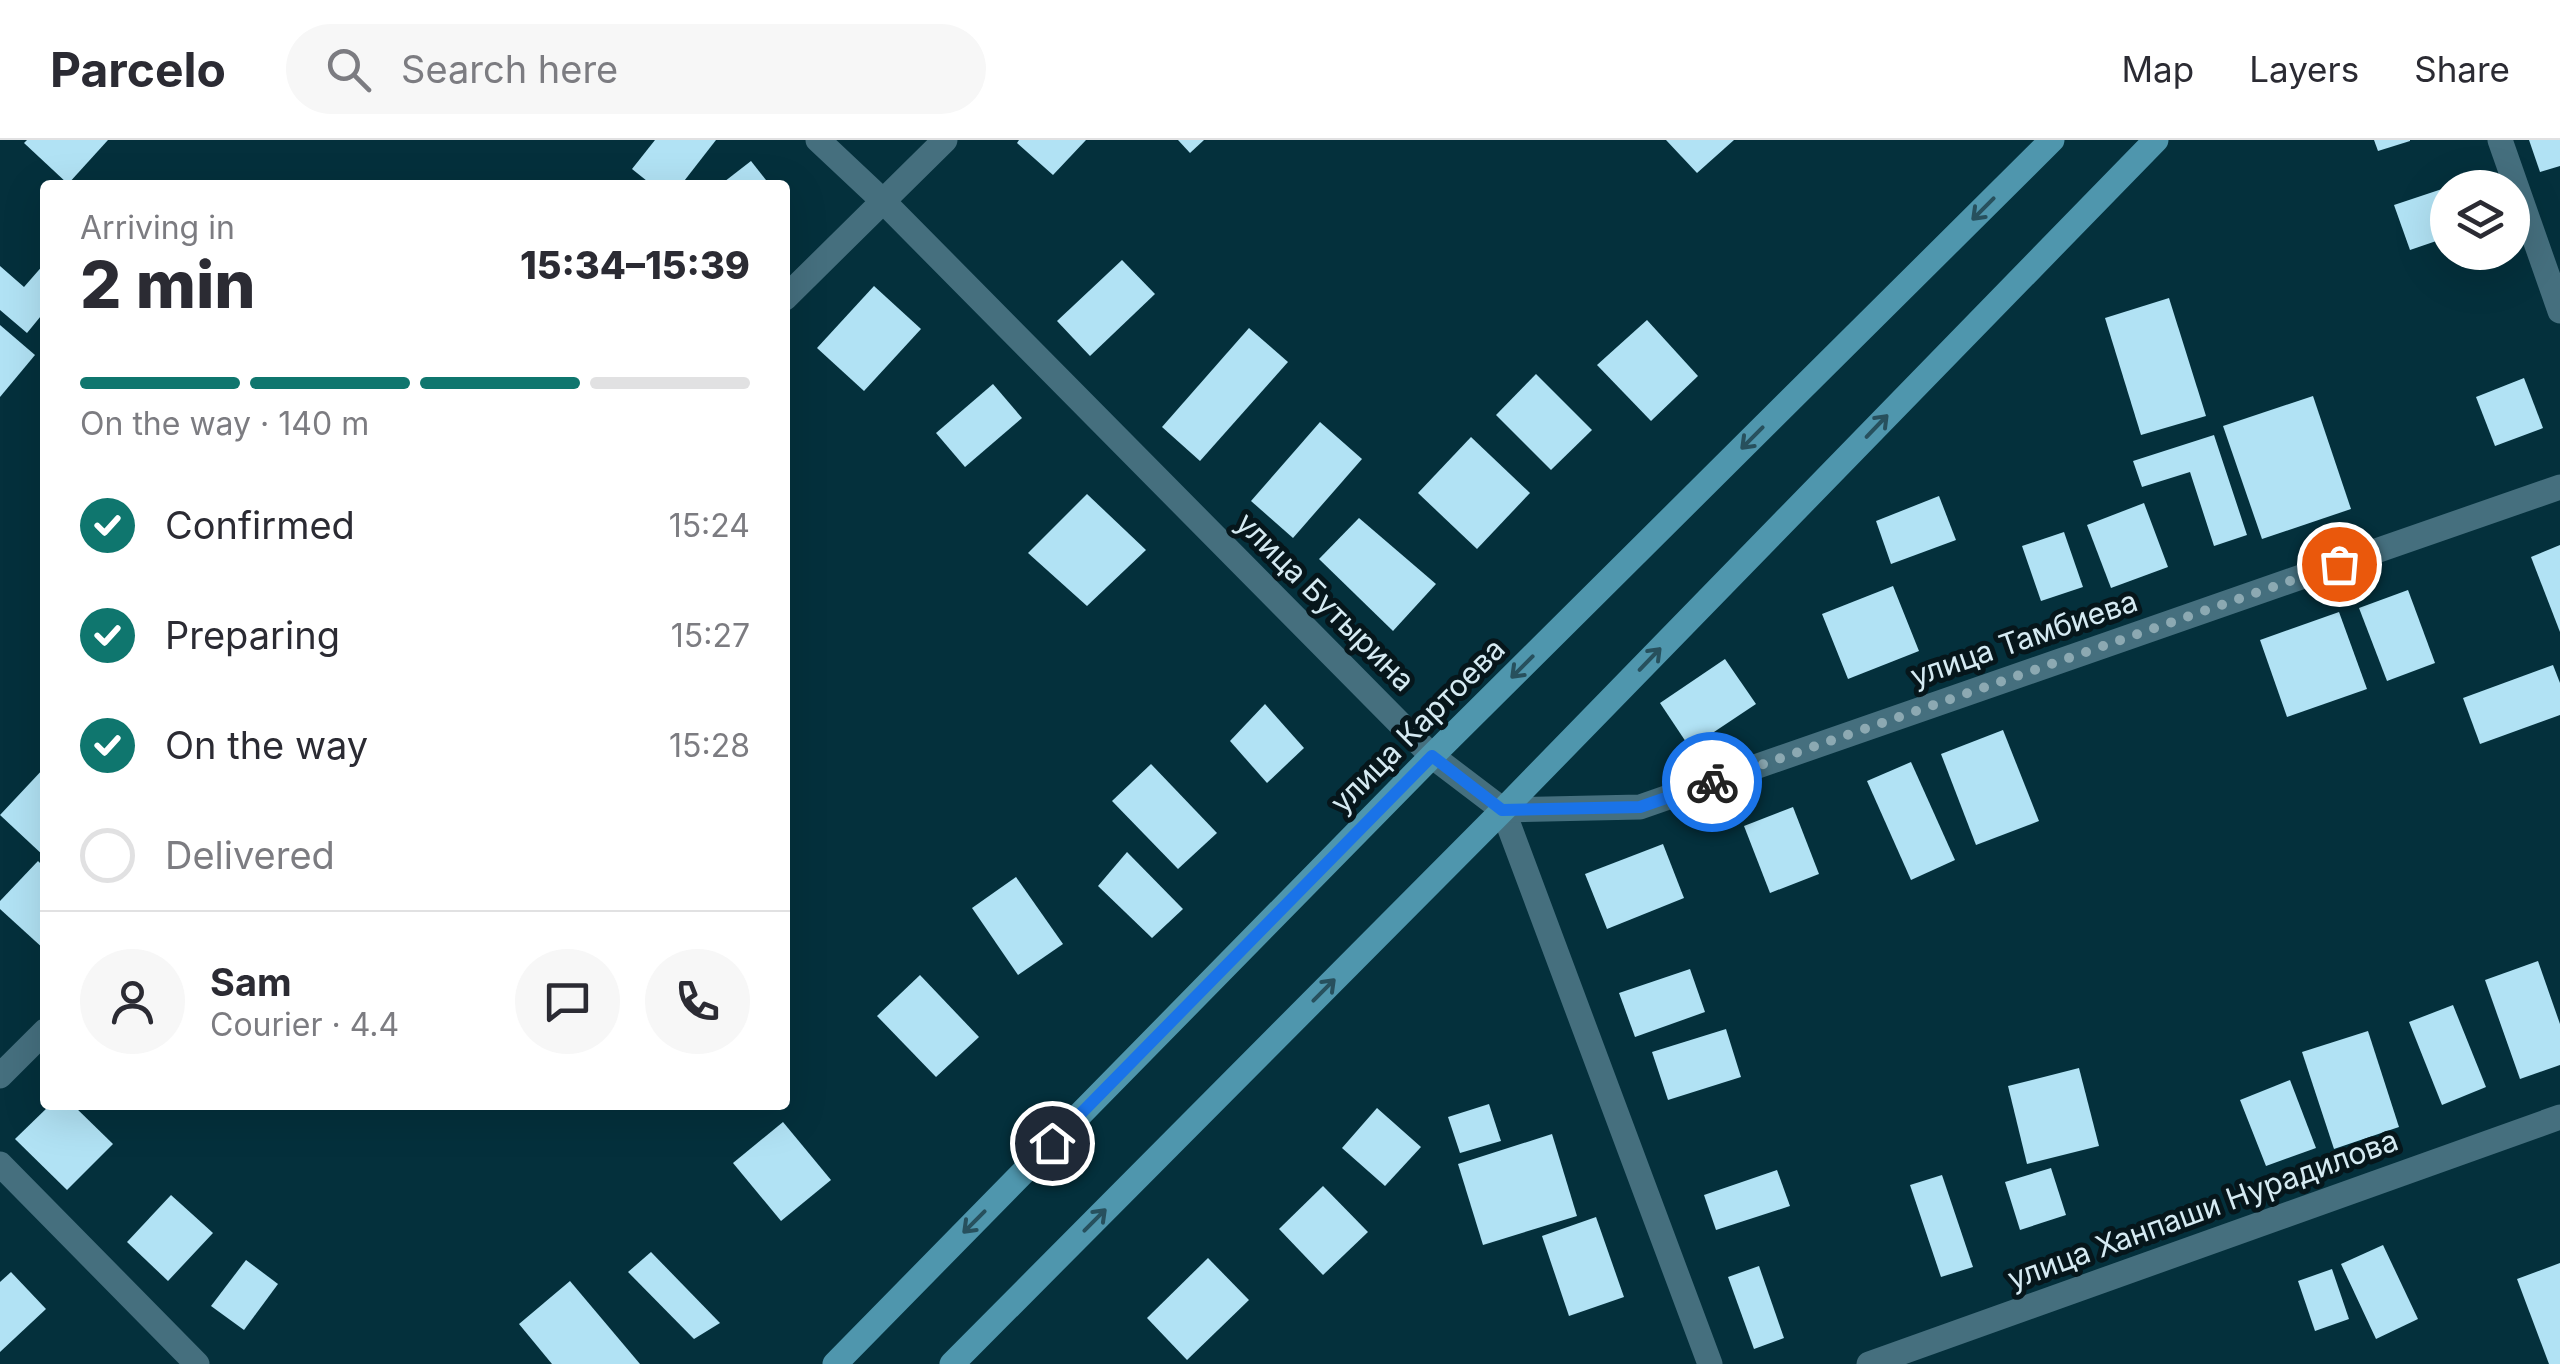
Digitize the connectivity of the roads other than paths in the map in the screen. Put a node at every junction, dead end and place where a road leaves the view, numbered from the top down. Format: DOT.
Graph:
graph roads {
  1 [pos="818,140"];
  2 [pos="945,140"];
  3 [pos="2052,140"];
  4 [pos="2156,140"];
  5 [pos="2500,140"];
  6 [pos="883,201"];
  7 [pos="790,293"];
  8 [pos="2560,311"];
  9 [pos="2560,487"];
  10 [pos="1432,756"];
  11 [pos="1502,810"];
  12 [pos="40,1037"];
  13 [pos="0,1076"];
  14 [pos="2560,1117"];
  15 [pos="0,1164"];
  16 [pos="196,1364"];
  17 [pos="835,1364"];
  18 [pos="952,1364"];
  19 [pos="1710,1364"];
  20 [pos="1869,1364"];
  1 -- 6 [label="street, улица Бутырина"];
  2 -- 6 [label="street"];
  3 -- 10 [label="main road, улица Картоева, one-way"];
  11 -- 4 [label="main road, one-way"];
  5 -- 8 [label="street"];
  6 -- 7 [label="street"];
  6 -- 10 [label="street, улица Бутырина"];
  9 -- 11 [label="street, улица Тамбиева"];
  10 -- 11 [label="street, улица Бутырина"];
  10 -- 17 [label="main road, улица Картоева, one-way"];
  18 -- 11 [label="main road, one-way"];
  11 -- 19 [label="street"];
  12 -- 13 [label="street"];
  14 -- 20 [label="street, улица Ханпаши Нурадилова"];
  15 -- 16 [label="street"];
}
